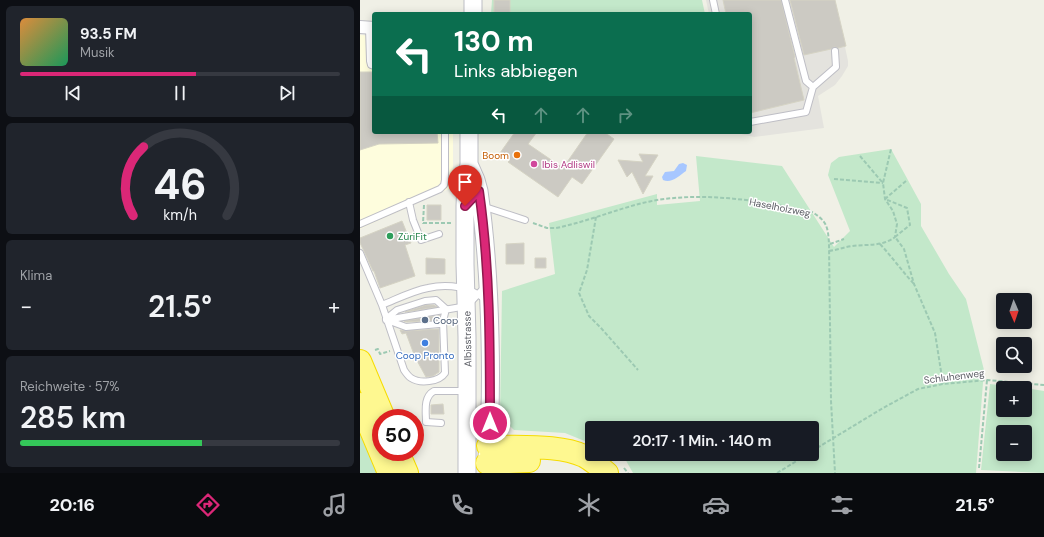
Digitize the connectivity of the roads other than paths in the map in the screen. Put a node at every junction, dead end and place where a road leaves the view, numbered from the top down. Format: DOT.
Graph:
graph roads {
  1 [pos="473,0"];
  2 [pos="712,0"];
  3 [pos="785,0"];
  4 [pos="472,12"];
  5 [pos="715,12"];
  6 [pos="368,27"];
  7 [pos="836,51"];
  8 [pos="372,65"];
  9 [pos="813,87"];
  10 [pos="752,122"];
  11 [pos="445,134"];
  12 [pos="469,134"];
  13 [pos="410,202"];
  14 [pos="478,203"];
  15 [pos="525,220"];
  16 [pos="360,224"];
  17 [pos="439,234"];
  18 [pos="360,253"];
  19 [pos="476,266"];
  20 [pos="480,292"];
  21 [pos="382,305"];
  22 [pos="467,306"];
  23 [pos="446,309"];
  24 [pos="386,320"];
  25 [pos="443,321"];
  26 [pos="367,356"];
  27 [pos="467,391"];
  28 [pos="360,404"];
  29 [pos="382,409"];
  30 [pos="441,423"];
  31 [pos="467,450"];
  32 [pos="402,461"];
  33 [pos="487,461"];
  34 [pos="389,473"];
  35 [pos="407,473"];
  36 [pos="467,473"];
  37 [pos="590,473"];
  38 [pos="607,473"];
  1 -- 4 [label="main road"];
  2 -- 5 [label="lane"];
  3 -- 9 [label="lane"];
  6 -- 8 [label="lane"];
  7 -- 9 [label="lane"];
  9 -- 10 [label="lane"];
  11 -- 13 [label="lane"];
  12 -- 14 [label="main road, Albisstrasse"];
  13 -- 16 [label="lane"];
  13 -- 17 [label="lane"];
  14 -- 15 [label="lane"];
  14 -- 19 [label="main road, Albisstrasse"];
  18 -- 21 [label="lane"];
  19 -- 20 [label="main road, Albisstrasse"];
  19 -- 20 [label="main road, Albisstrasse"];
  20 -- 21 [label="lane"];
  20 -- 22 [label="main road, Albisstrasse"];
  20 -- 33 [label="main road, Albisstrasse"];
  21 -- 24 [label="lane"];
  22 -- 23 [label="lane"];
  22 -- 27 [label="main road, Albisstrasse"];
  23 -- 24 [label="lane"];
  23 -- 24 [label="lane"];
  23 -- 25 [label="lane"];
  24 -- 25 [label="lane"];
  24 -- 25 [label="lane"];
  26 -- 29 [label="highway"];
  27 -- 30 [label="lane"];
  27 -- 31 [label="main road, Albisstrasse"];
  28 -- 34 [label="highway"];
  31 -- 33 [label="main road"];
  31 -- 36 [label="main road, Albisstrasse"];
  32 -- 35 [label="highway"];
  33 -- 37 [label="highway"];
  33 -- 38 [label="highway"];
}
